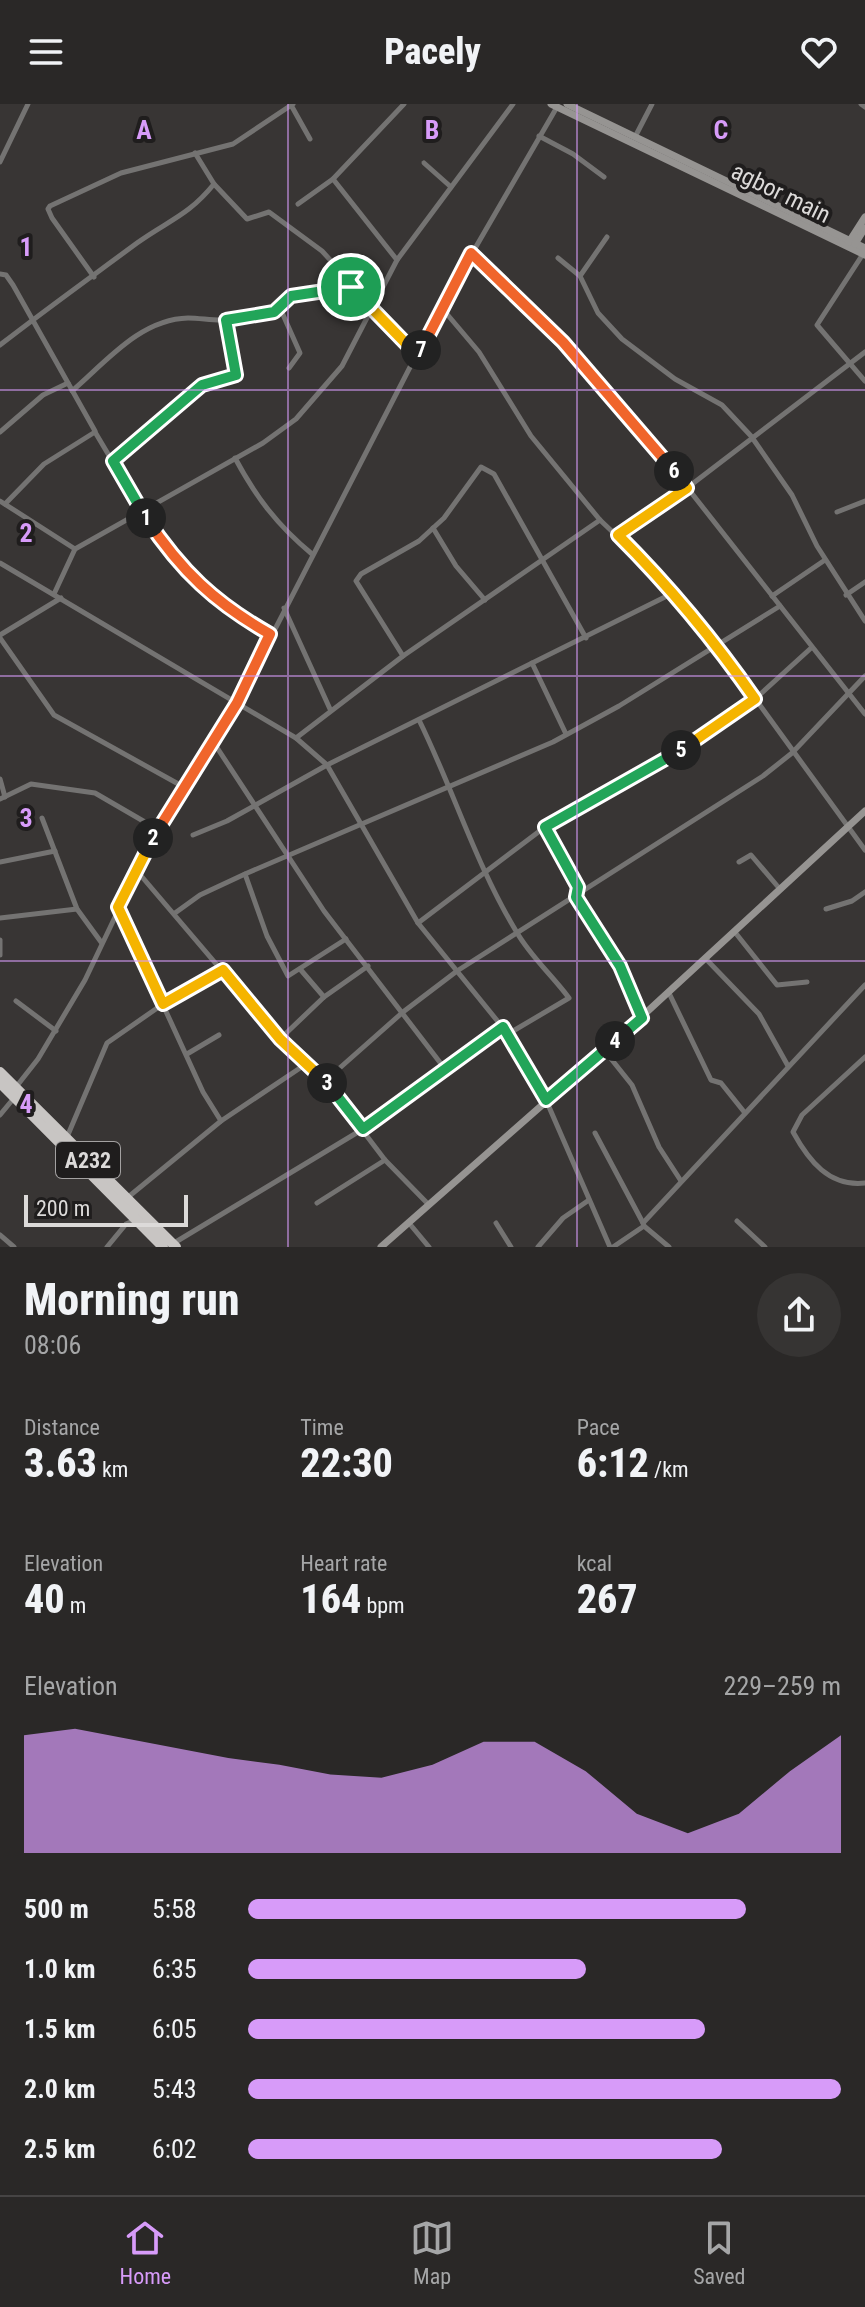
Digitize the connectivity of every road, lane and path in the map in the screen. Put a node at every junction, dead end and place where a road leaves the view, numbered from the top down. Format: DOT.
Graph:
graph roads {
  1 [pos="28,104"];
  2 [pos="404,104"];
  3 [pos="513,104"];
  4 [pos="567,104"];
  5 [pos="652,104"];
  6 [pos="292,105"];
  7 [pos="554,106"];
  8 [pos="539,136"];
  9 [pos="635,138"];
  10 [pos="310,139"];
  11 [pos="195,153"];
  12 [pos="0,162"];
  13 [pos="424,163"];
  14 [pos="604,177"];
  15 [pos="333,179"];
  16 [pos="214,184"];
  17 [pos="451,187"];
  18 [pos="298,204"];
  19 [pos="865,217"];
  20 [pos="865,228"];
  21 [pos="607,237"];
  22 [pos="851,245"];
  23 [pos="864,252"];
  24 [pos="471,253"];
  25 [pos="558,258"];
  26 [pos="397,260"];
  27 [pos="0,274"];
  28 [pos="580,276"];
  29 [pos="94,277"];
  30 [pos="351,287"];
  31 [pos="372,307"];
  32 [pos="441,307"];
  33 [pos="280,308"];
  34 [pos="226,320"];
  35 [pos="34,321"];
  36 [pos="0,345"];
  37 [pos="865,352"];
  38 [pos="418,356"];
  39 [pos="850,362"];
  40 [pos="289,368"];
  41 [pos="865,381"];
  42 [pos="68,383"];
  43 [pos="72,391"];
  44 [pos="0,432"];
  45 [pos="95,432"];
  46 [pos="751,436"];
  47 [pos="235,458"];
  48 [pos="113,461"];
  49 [pos="687,488"];
  50 [pos="865,501"];
  51 [pos="2,502"];
  52 [pos="142,512"];
  53 [pos="837,512"];
  54 [pos="600,520"];
  55 [pos="433,528"];
  56 [pos="618,535"];
  57 [pos="75,549"];
  58 [pos="312,554"];
  59 [pos="541,560"];
  60 [pos="825,560"];
  61 [pos="0,563"];
  62 [pos="865,582"];
  63 [pos="673,593"];
  64 [pos="54,594"];
  65 [pos="846,595"];
  66 [pos="772,596"];
  67 [pos="61,598"];
  68 [pos="485,600"];
  69 [pos="780,606"];
  70 [pos="284,608"];
  71 [pos="865,621"];
  72 [pos="270,634"];
  73 [pos="0,637"];
  74 [pos="586,638"];
  75 [pos="717,646"];
  76 [pos="810,649"];
  77 [pos="403,656"];
  78 [pos="532,663"];
  79 [pos="865,676"];
  80 [pos="849,693"];
  81 [pos="755,699"];
  82 [pos="237,703"];
  83 [pos="330,709"];
  84 [pos="865,714"];
  85 [pos="419,720"];
  86 [pos="566,734"];
  87 [pos="296,738"];
  88 [pos="214,743"];
  89 [pos="792,753"];
  90 [pos="327,765"];
  91 [pos="0,779"];
  92 [pos="182,786"];
  93 [pos="451,787"];
  94 [pos="2,798"];
  95 [pos="257,804"];
  96 [pos="865,811"];
  97 [pos="42,818"];
  98 [pos="847,823"];
  99 [pos="361,824"];
  100 [pos="545,827"];
  101 [pos="157,829"];
  102 [pos="193,835"];
  103 [pos="865,850"];
  104 [pos="55,851"];
  105 [pos="287,856"];
  106 [pos="0,862"];
  107 [pos="739,862"];
  108 [pos="137,871"];
  109 [pos="485,873"];
  110 [pos="245,874"];
  111 [pos="779,888"];
  112 [pos="865,892"];
  113 [pos="576,897"];
  114 [pos="118,907"];
  115 [pos="77,909"];
  116 [pos="826,909"];
  117 [pos="175,913"];
  118 [pos="0,918"];
  119 [pos="418,923"];
  120 [pos="733,930"];
  121 [pos="517,933"];
  122 [pos="346,939"];
  123 [pos="0,940"];
  124 [pos="101,942"];
  125 [pos="0,955"];
  126 [pos="705,958"];
  127 [pos="368,966"];
  128 [pos="300,969"];
  129 [pos="223,970"];
  130 [pos="457,971"];
  131 [pos="807,982"];
  132 [pos="865,985"];
  133 [pos="669,993"];
  134 [pos="324,997"];
  135 [pos="16,1001"];
  136 [pos="163,1004"];
  137 [pos="403,1012"];
  138 [pos="642,1018"];
  139 [pos="503,1027"];
  140 [pos="56,1031"];
  141 [pos="508,1034"];
  142 [pos="219,1035"];
  143 [pos="280,1039"];
  144 [pos="604,1050"];
  145 [pos="187,1054"];
  146 [pos="865,1057"];
  147 [pos="306,1064"];
  148 [pos="788,1066"];
  149 [pos="445,1069"];
  150 [pos="0,1072"];
  151 [pos="325,1081"];
  152 [pos="0,1083"];
  153 [pos="15,1092"];
  154 [pos="546,1100"];
  155 [pos="745,1113"];
  156 [pos="0,1115"];
  157 [pos="221,1121"];
  158 [pos="363,1129"];
  159 [pos="595,1133"];
  160 [pos="67,1138"];
  161 [pos="385,1160"];
  162 [pos="681,1181"];
  163 [pos="865,1183"];
  164 [pos="126,1198"];
  165 [pos="589,1200"];
  166 [pos="317,1203"];
  167 [pos="429,1205"];
  168 [pos="136,1220"];
  169 [pos="737,1221"];
  170 [pos="409,1223"];
  171 [pos="496,1223"];
  172 [pos="644,1224"];
  173 [pos="0,1235"];
  174 [pos="170,1246"];
  175 [pos="14,1247"];
  176 [pos="107,1247"];
  177 [pos="381,1247"];
  178 [pos="429,1247"];
  179 [pos="511,1247"];
  180 [pos="538,1247"];
  181 [pos="612,1247"];
  182 [pos="669,1247"];
  183 [pos="765,1247"];
  1 -- 12 [label="street"];
  2 -- 15 [label="street"];
  3 -- 17 [label="street"];
  4 -- 9 [label="street, agbor main"];
  5 -- 9 [label="street"];
  6 -- 10 [label="street"];
  6 -- 11 [label="street"];
  7 -- 8 [label="street"];
  7 -- 22 [label="street, agbor main"];
  8 -- 14 [label="street"];
  8 -- 24 [label="street"];
  9 -- 22 [label="street, agbor main"];
  11 -- 16 [label="street"];
  11 -- 29 [label="street"];
  13 -- 17 [label="street"];
  15 -- 18 [label="street"];
  15 -- 26 [label="street"];
  16 -- 29 [label="street"];
  16 -- 30 [label="street"];
  17 -- 26 [label="street"];
  19 -- 22 [label="street"];
  20 -- 22 [label="street"];
  21 -- 28 [label="street"];
  22 -- 23 [label="street, agbor main"];
  23 -- 39 [label="street"];
  24 -- 32 [label="street"];
  24 -- 49 [label="street"];
  25 -- 28 [label="street"];
  26 -- 31 [label="street"];
  27 -- 35 [label="street"];
  28 -- 46 [label="street"];
  29 -- 35 [label="street"];
  30 -- 31 [label="street"];
  30 -- 33 [label="street"];
  31 -- 38 [label="street"];
  31 -- 47 [label="street"];
  32 -- 38 [label="street"];
  32 -- 54 [label="street"];
  33 -- 34 [label="street"];
  33 -- 40 [label="street"];
  34 -- 43 [label="street"];
  34 -- 48 [label="street"];
  35 -- 36 [label="street"];
  35 -- 42 [label="street"];
  37 -- 39 [label="street"];
  38 -- 58 [label="street"];
  39 -- 41 [label="street"];
  39 -- 46 [label="street"];
  42 -- 43 [label="street"];
  42 -- 44 [label="street"];
  43 -- 45 [label="street"];
  45 -- 48 [label="street"];
  45 -- 51 [label="street"];
  46 -- 49 [label="street"];
  46 -- 60 [label="street"];
  47 -- 52 [label="street"];
  47 -- 58 [label="street"];
  48 -- 52 [label="street"];
  49 -- 56 [label="street"];
  49 -- 66 [label="street"];
  50 -- 53 [label="street"];
  51 -- 57 [label="street"];
  52 -- 57 [label="street"];
  52 -- 72 [label="street"];
  54 -- 56 [label="street"];
  54 -- 59 [label="street"];
  55 -- 59 [label="street"];
  55 -- 68 [label="street"];
  55 -- 77 [label="street"];
  56 -- 63 [label="street"];
  57 -- 64 [label="street"];
  58 -- 70 [label="street"];
  59 -- 68 [label="street"];
  59 -- 74 [label="street"];
  60 -- 65 [label="street"];
  60 -- 66 [label="street"];
  61 -- 64 [label="street"];
  62 -- 65 [label="street"];
  63 -- 74 [label="street"];
  63 -- 75 [label="street"];
  64 -- 67 [label="street"];
  65 -- 71 [label="street"];
  66 -- 69 [label="street"];
  67 -- 73 [label="street"];
  67 -- 82 [label="street"];
  68 -- 77 [label="street"];
  69 -- 75 [label="street"];
  69 -- 76 [label="street"];
  70 -- 72 [label="street"];
  70 -- 83 [label="street"];
  72 -- 82 [label="street"];
  73 -- 92 [label="street"];
  74 -- 78 [label="street"];
  75 -- 81 [label="street"];
  75 -- 86 [label="street"];
  76 -- 80 [label="street"];
  76 -- 81 [label="street"];
  77 -- 83 [label="street"];
  78 -- 85 [label="street"];
  78 -- 86 [label="street"];
  79 -- 80 [label="street"];
  80 -- 84 [label="street"];
  80 -- 89 [label="street"];
  81 -- 89 [label="street"];
  81 -- 100 [label="street"];
  82 -- 87 [label="street"];
  82 -- 88 [label="street"];
  83 -- 87 [label="street"];
  85 -- 90 [label="street"];
  85 -- 93 [label="street"];
  86 -- 93 [label="street"];
  87 -- 90 [label="street"];
  88 -- 92 [label="street"];
  88 -- 95 [label="street"];
  89 -- 98 [label="street"];
  89 -- 113 [label="street"];
  90 -- 95 [label="street"];
  90 -- 99 [label="street"];
  91 -- 94 [label="street"];
  92 -- 101 [label="street"];
  93 -- 99 [label="street"];
  93 -- 109 [label="street"];
  94 -- 101 [label="street"];
  95 -- 102 [label="street"];
  95 -- 105 [label="street"];
  96 -- 98 [label="street"];
  97 -- 104 [label="street"];
  98 -- 103 [label="street"];
  98 -- 111 [label="street"];
  99 -- 105 [label="street"];
  99 -- 119 [label="street"];
  100 -- 109 [label="street"];
  100 -- 113 [label="street"];
  101 -- 108 [label="street"];
  104 -- 106 [label="street"];
  104 -- 115 [label="street"];
  105 -- 110 [label="street"];
  105 -- 122 [label="street"];
  107 -- 111 [label="street"];
  108 -- 114 [label="street"];
  108 -- 117 [label="street"];
  109 -- 119 [label="street"];
  109 -- 121 [label="street"];
  110 -- 117 [label="street"];
  110 -- 128 [label="street"];
  111 -- 120 [label="street"];
  112 -- 116 [label="street"];
  113 -- 121 [label="street"];
  113 -- 138 [label="street"];
  114 -- 124 [label="street"];
  114 -- 136 [label="street"];
  115 -- 118 [label="street"];
  115 -- 124 [label="street"];
  117 -- 129 [label="street"];
  119 -- 130 [label="street"];
  120 -- 126 [label="street"];
  120 -- 131 [label="street"];
  121 -- 130 [label="street"];
  121 -- 141 [label="street"];
  122 -- 127 [label="street"];
  122 -- 128 [label="street"];
  123 -- 125 [label="street"];
  124 -- 140 [label="street"];
  126 -- 133 [label="street"];
  126 -- 148 [label="street"];
  127 -- 134 [label="street"];
  127 -- 137 [label="street"];
  128 -- 134 [label="street"];
  129 -- 136 [label="street"];
  129 -- 143 [label="street"];
  130 -- 137 [label="street"];
  130 -- 139 [label="street"];
  132 -- 148 [label="street"];
  133 -- 138 [label="street"];
  133 -- 155 [label="street"];
  134 -- 143 [label="street"];
  135 -- 140 [label="street"];
  136 -- 145 [label="street"];
  136 -- 160 [label="street"];
  137 -- 149 [label="street"];
  137 -- 151 [label="street"];
  138 -- 144 [label="street"];
  139 -- 141 [label="street"];
  139 -- 149 [label="street"];
  140 -- 153 [label="street"];
  141 -- 154 [label="street"];
  142 -- 145 [label="street"];
  143 -- 147 [label="street"];
  144 -- 154 [label="street"];
  144 -- 162 [label="street"];
  145 -- 157 [label="street"];
  146 -- 163 [label="street"];
  147 -- 151 [label="street"];
  147 -- 157 [label="street"];
  148 -- 155 [label="street"];
  149 -- 158 [label="street"];
  150 -- 153 [label="highway, A232"];
  151 -- 158 [label="street"];
  152 -- 153 [label="highway, A232"];
  153 -- 156 [label="street"];
  153 -- 160 [label="highway, A232"];
  153 -- 168 [label="highway, A232"];
  154 -- 165 [label="street"];
  154 -- 167 [label="street"];
  155 -- 162 [label="street"];
  157 -- 164 [label="street"];
  158 -- 161 [label="street"];
  158 -- 174 [label="street"];
  159 -- 172 [label="street"];
  160 -- 164 [label="highway, A232"];
  161 -- 166 [label="street"];
  161 -- 167 [label="street"];
  162 -- 172 [label="street"];
  164 -- 174 [label="highway, A232"];
  165 -- 180 [label="street"];
  165 -- 181 [label="street"];
  167 -- 170 [label="street"];
  168 -- 174 [label="highway, A232"];
  168 -- 176 [label="street"];
  169 -- 183 [label="street"];
  170 -- 177 [label="street"];
  170 -- 178 [label="street"];
  171 -- 179 [label="street"];
  172 -- 181 [label="street"];
  172 -- 182 [label="street"];
  173 -- 175 [label="street"];
}
